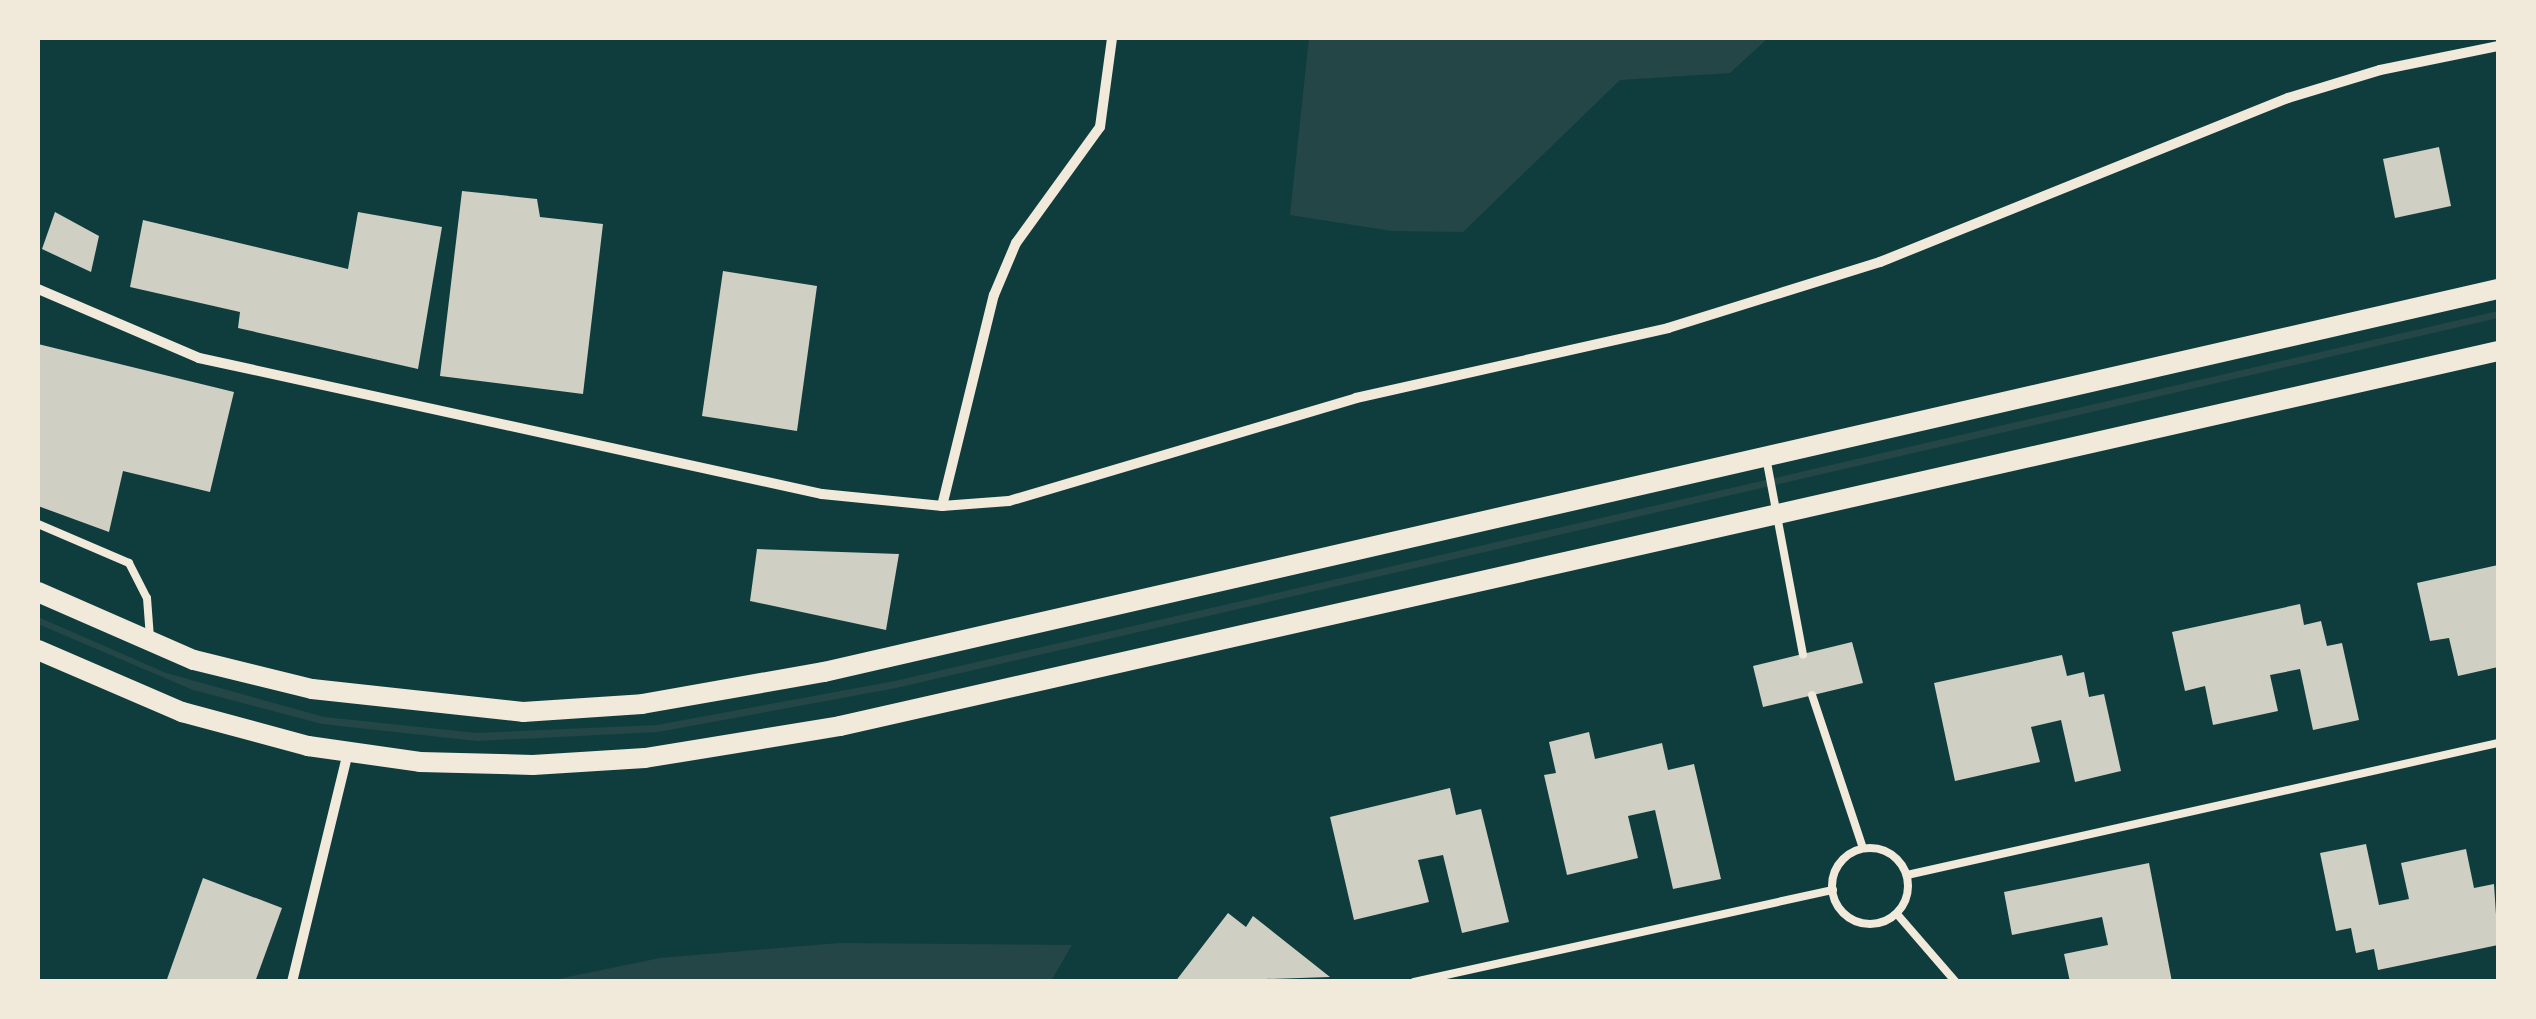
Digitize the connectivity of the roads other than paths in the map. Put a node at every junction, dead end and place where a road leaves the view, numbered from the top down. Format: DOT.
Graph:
graph roads {
  1 [pos="1112,38"];
  2 [pos="2498,46"];
  3 [pos="38,289"];
  4 [pos="2498,290"];
  5 [pos="2498,350"];
  6 [pos="1766,457"];
  7 [pos="942,506"];
  8 [pos="1778,510"];
  9 [pos="38,524"];
  10 [pos="38,592"];
  11 [pos="150,642"];
  12 [pos="38,650"];
  13 [pos="1802,655"];
  14 [pos="1812,695"];
  15 [pos="2498,743"];
  16 [pos="348,752"];
  17 [pos="1863,848"];
  18 [pos="1907,875"];
  19 [pos="1833,890"];
  20 [pos="1897,914"];
  21 [pos="292,982"];
  22 [pos="1414,982"];
  23 [pos="1956,982"];
  1 -- 7 [label="street"];
  2 -- 7 [label="street"];
  3 -- 7 [label="street"];
  4 -- 6 [label="main road"];
  5 -- 8 [label="main road"];
  6 -- 8 [label="lane"];
  6 -- 11 [label="main road"];
  8 -- 13 [label="lane"];
  8 -- 16 [label="main road"];
  9 -- 11 [label="lane"];
  10 -- 11 [label="main road"];
  12 -- 16 [label="main road"];
  14 -- 17 [label="lane"];
  15 -- 18 [label="lane"];
  16 -- 21 [label="street"];
  17 -- 18 [label="lane"];
  17 -- 19 [label="lane"];
  18 -- 20 [label="lane"];
  19 -- 20 [label="lane"];
  19 -- 22 [label="lane"];
  20 -- 23 [label="lane"];
}
